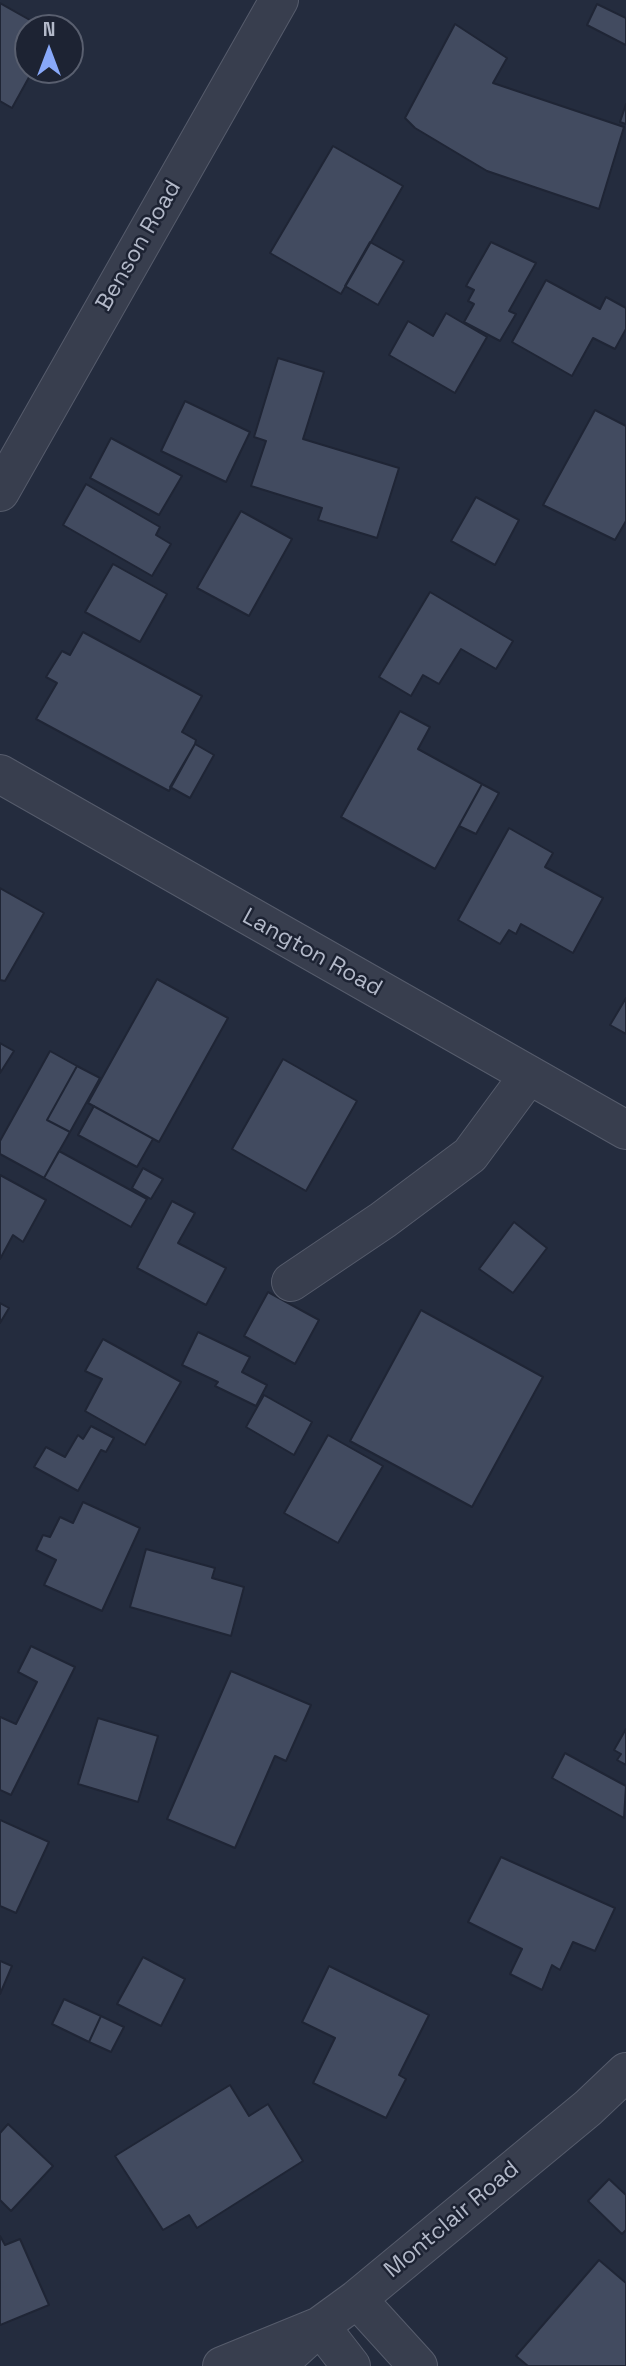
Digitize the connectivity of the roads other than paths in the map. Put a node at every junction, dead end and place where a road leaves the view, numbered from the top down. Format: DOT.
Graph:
graph roads {
  1 [pos="279,0"];
  2 [pos="0,492"];
  3 [pos="0,774"];
  4 [pos="529,1075"];
  5 [pos="626,1130"];
  6 [pos="291,1282"];
  7 [pos="626,2072"];
  8 [pos="358,2299"];
  9 [pos="320,2326"];
  10 [pos="222,2366"];
  11 [pos="276,2366"];
  12 [pos="351,2366"];
  13 [pos="418,2366"];
  1 -- 2 [label="street, Benson Road"];
  3 -- 4 [label="street, Langton Road"];
  4 -- 5 [label="street, Langton Road"];
  4 -- 6 [label="street"];
  7 -- 8 [label="street, Montclair Road"];
  8 -- 9 [label="street, Montclair Road"];
  8 -- 13 [label="street"];
  9 -- 10 [label="street"];
  9 -- 11 [label="street, Montclair Road"];
  9 -- 12 [label="street"];
}
